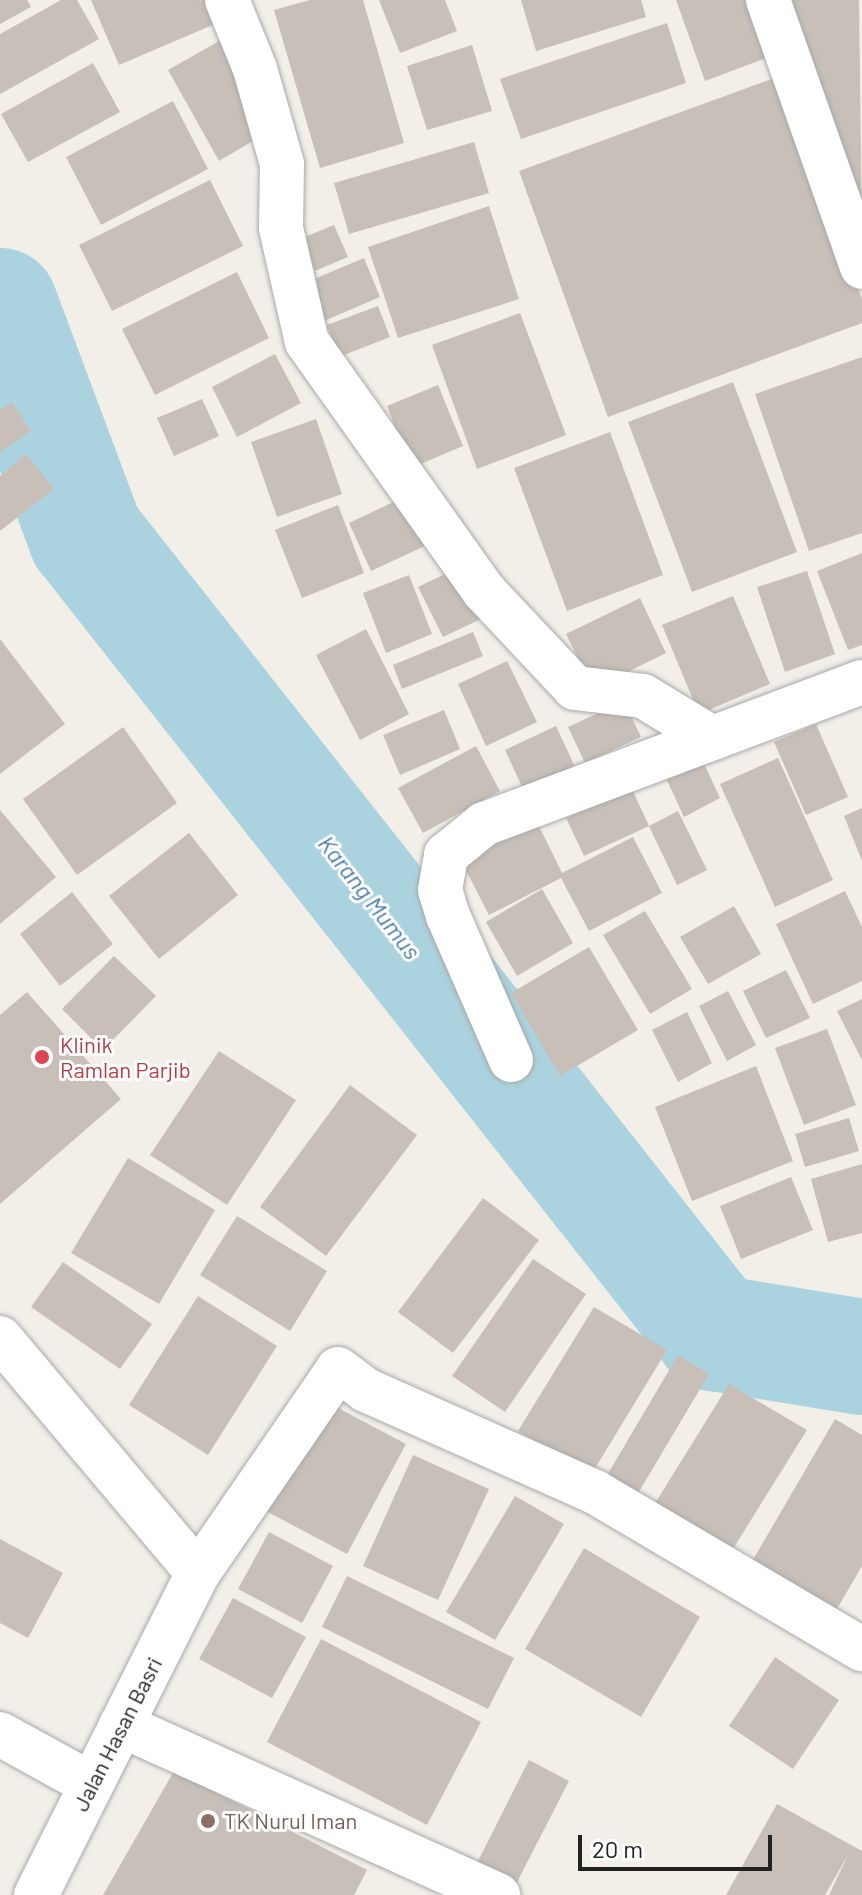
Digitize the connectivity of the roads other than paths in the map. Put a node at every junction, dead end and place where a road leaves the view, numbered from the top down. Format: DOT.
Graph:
graph roads {
  1 [pos="227,0"];
  2 [pos="768,0"];
  3 [pos="862,267"];
  4 [pos="862,682"];
  5 [pos="712,738"];
  6 [pos="511,1060"];
  7 [pos="0,1338"];
  8 [pos="198,1573"];
  9 [pos="862,1649"];
  10 [pos="121,1725"];
  11 [pos="0,1734"];
  12 [pos="91,1784"];
  13 [pos="36,1895"];
  14 [pos="498,1895"];
  1 -- 5 [label="street"];
  2 -- 3 [label="street"];
  4 -- 5 [label="street"];
  5 -- 6 [label="street"];
  7 -- 8 [label="street"];
  8 -- 9 [label="street, Jalan Hasan Basri"];
  8 -- 10 [label="street, Jalan Hasan Basri"];
  10 -- 12 [label="street, Jalan Hasan Basri"];
  10 -- 14 [label="street"];
  11 -- 12 [label="street"];
  12 -- 13 [label="street, Jalan Hasan Basri"];
}
